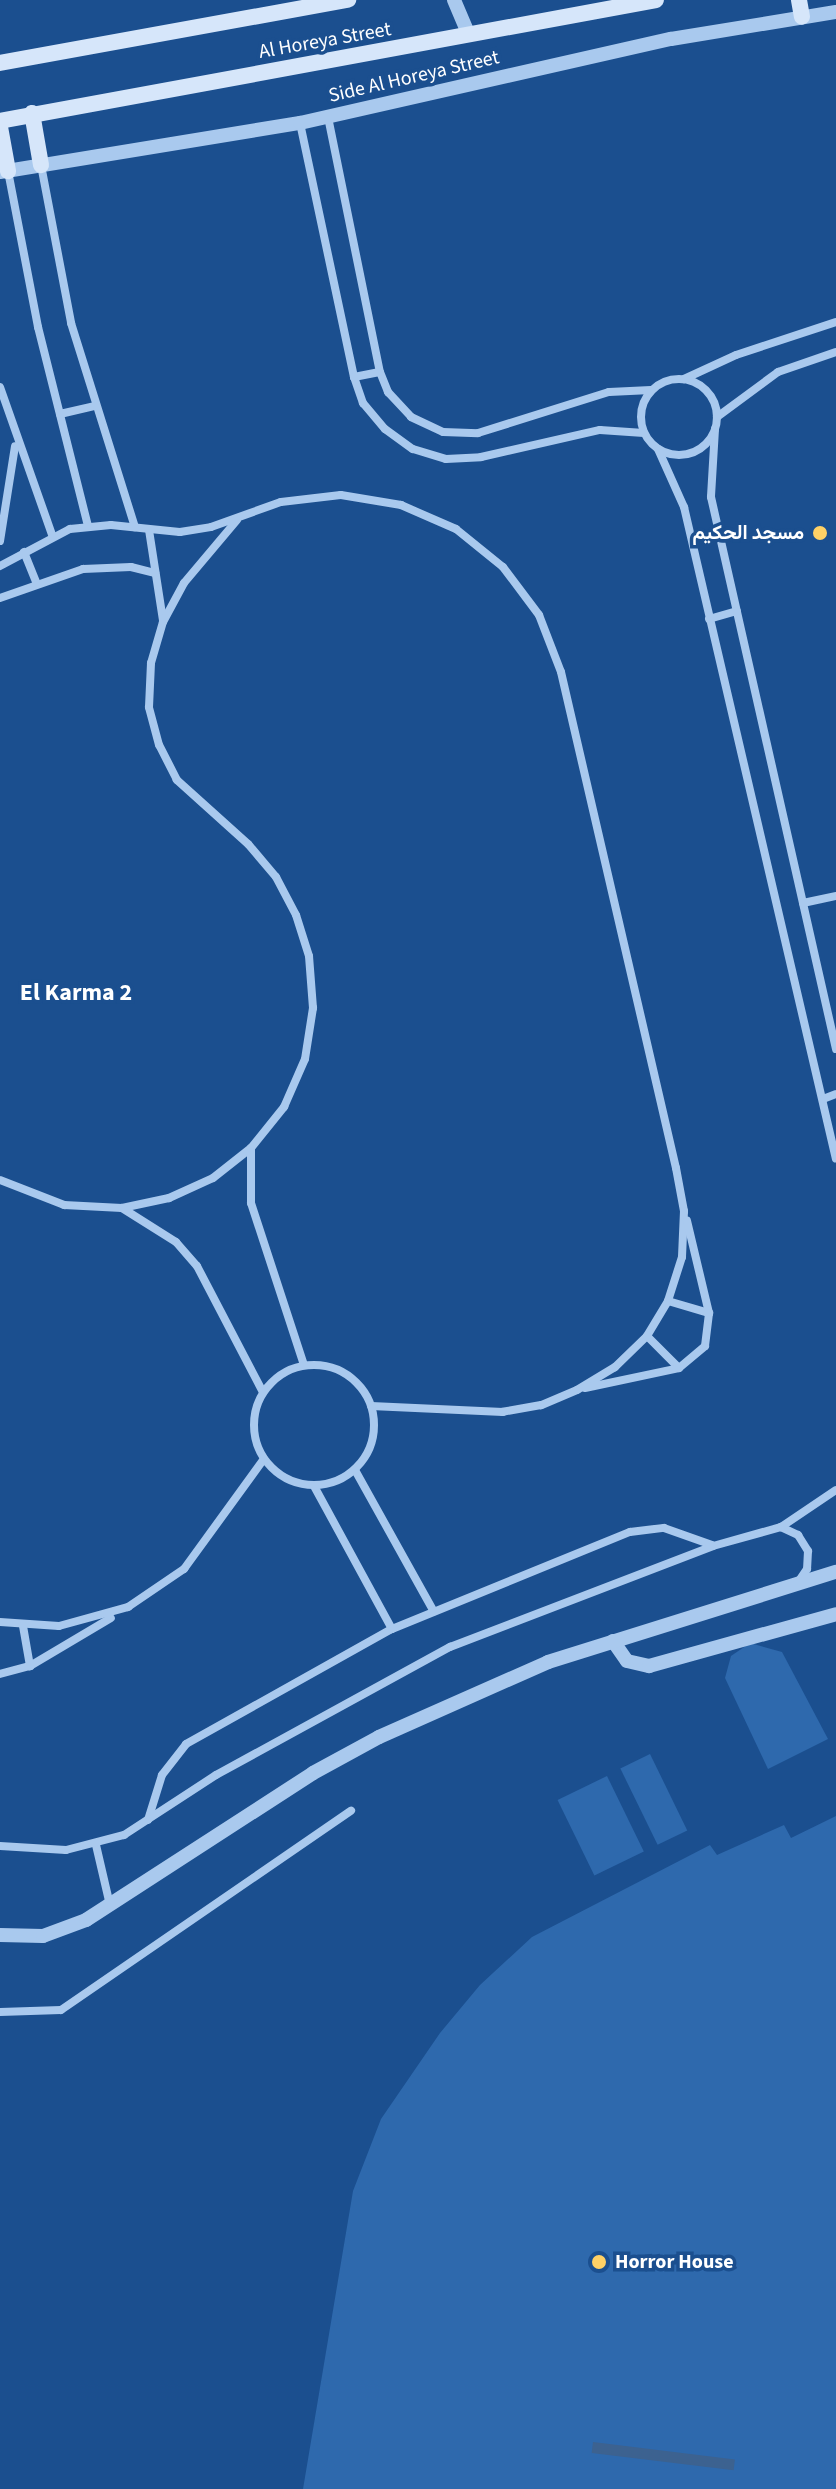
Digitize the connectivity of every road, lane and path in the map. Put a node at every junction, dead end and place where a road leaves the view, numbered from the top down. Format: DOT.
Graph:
graph roads {
  1 [pos="344,0"];
  2 [pos="454,0"];
  3 [pos="656,0"];
  4 [pos="799,0"];
  5 [pos="614,4"];
  6 [pos="836,12"];
  7 [pos="802,17"];
  8 [pos="469,35"];
  9 [pos="0,63"];
  10 [pos="32,113"];
  11 [pos="328,117"];
  12 [pos="0,121"];
  13 [pos="300,123"];
  14 [pos="0,127"];
  15 [pos="41,165"];
  16 [pos="4,171"];
  17 [pos="836,322"];
  18 [pos="836,352"];
  19 [pos="380,372"];
  20 [pos="354,377"];
  21 [pos="684,379"];
  22 [pos="0,387"];
  23 [pos="651,390"];
  24 [pos="94,406"];
  25 [pos="60,414"];
  26 [pos="717,417"];
  27 [pos="715,429"];
  28 [pos="644,433"];
  29 [pos="16,441"];
  30 [pos="658,449"];
  31 [pos="240,516"];
  32 [pos="88,526"];
  33 [pos="135,527"];
  34 [pos="149,530"];
  35 [pos="52,535"];
  36 [pos="0,541"];
  37 [pos="24,552"];
  38 [pos="0,566"];
  39 [pos="155,573"];
  40 [pos="36,582"];
  41 [pos="0,598"];
  42 [pos="737,611"];
  43 [pos="709,619"];
  44 [pos="163,622"];
  45 [pos="836,896"];
  46 [pos="803,903"];
  47 [pos="836,1049"];
  48 [pos="836,1094"];
  49 [pos="823,1099"];
  50 [pos="251,1148"];
  51 [pos="836,1159"];
  52 [pos="0,1180"];
  53 [pos="122,1208"];
  54 [pos="684,1211"];
  55 [pos="668,1301"];
  56 [pos="709,1313"];
  57 [pos="647,1336"];
  58 [pos="304,1365"];
  59 [pos="679,1368"];
  60 [pos="577,1390"];
  61 [pos="263,1392"];
  62 [pos="371,1406"];
  63 [pos="264,1459"];
  64 [pos="355,1470"];
  65 [pos="314,1486"];
  66 [pos="836,1490"];
  67 [pos="781,1527"];
  68 [pos="713,1546"];
  69 [pos="836,1572"];
  70 [pos="796,1584"];
  71 [pos="128,1607"];
  72 [pos="434,1612"];
  73 [pos="836,1614"];
  74 [pos="0,1622"];
  75 [pos="23,1626"];
  76 [pos="392,1629"];
  77 [pos="613,1641"];
  78 [pos="30,1666"];
  79 [pos="0,1674"];
  80 [pos="351,1811"];
  81 [pos="148,1820"];
  82 [pos="96,1845"];
  83 [pos="0,1846"];
  84 [pos="110,1905"];
  85 [pos="0,1935"];
  86 [pos="0,2012"];
  1 -- 9 [label="main road, Al Horeya Street"];
  2 -- 8 [label="street"];
  3 -- 5 [label="main road, Al Horeya Street"];
  4 -- 7 [label="main road"];
  5 -- 8 [label="main road, Al Horeya Street"];
  6 -- 7 [label="street, Side Al Horeya Street"];
  7 -- 11 [label="street, Side Al Horeya Street"];
  8 -- 10 [label="main road, Al Horeya Street"];
  10 -- 12 [label="main road, Al Horeya Street"];
  10 -- 15 [label="main road"];
  11 -- 13 [label="street, Side Al Horeya Street"];
  11 -- 19 [label="street"];
  13 -- 15 [label="street, Side Al Horeya Street"];
  13 -- 20 [label="street"];
  14 -- 16 [label="main road"];
  15 -- 16 [label="street, Side Al Horeya Street"];
  15 -- 24 [label="street"];
  16 -- 25 [label="street"];
  17 -- 21 [label="street"];
  18 -- 26 [label="street"];
  19 -- 20 [label="street"];
  19 -- 23 [label="street"];
  20 -- 28 [label="street"];
  21 -- 23 [label="street"];
  21 -- 26 [label="street"];
  22 -- 29 [label="street"];
  23 -- 28 [label="street"];
  24 -- 25 [label="street"];
  24 -- 33 [label="street"];
  25 -- 32 [label="street"];
  26 -- 27 [label="street"];
  27 -- 30 [label="street"];
  27 -- 42 [label="street"];
  28 -- 30 [label="street"];
  29 -- 35 [label="street"];
  29 -- 36 [label="street"];
  30 -- 43 [label="street"];
  31 -- 34 [label="street"];
  31 -- 44 [label="street"];
  31 -- 54 [label="street"];
  32 -- 33 [label="street"];
  32 -- 35 [label="street"];
  33 -- 34 [label="street"];
  34 -- 39 [label="street"];
  35 -- 37 [label="street"];
  37 -- 38 [label="street"];
  37 -- 40 [label="street"];
  39 -- 40 [label="street"];
  39 -- 44 [label="street"];
  40 -- 41 [label="street"];
  42 -- 43 [label="street"];
  42 -- 46 [label="street"];
  43 -- 49 [label="street"];
  44 -- 50 [label="street"];
  45 -- 46 [label="street"];
  46 -- 47 [label="street"];
  48 -- 49 [label="street"];
  49 -- 51 [label="street"];
  50 -- 53 [label="street"];
  50 -- 58 [label="street"];
  52 -- 53 [label="street"];
  53 -- 61 [label="street"];
  54 -- 55 [label="street"];
  54 -- 56 [label="street"];
  55 -- 56 [label="street"];
  55 -- 57 [label="street"];
  56 -- 59 [label="street"];
  57 -- 59 [label="street"];
  57 -- 60 [label="street"];
  58 -- 61 [label="street"];
  58 -- 62 [label="street"];
  59 -- 60 [label="street"];
  60 -- 62 [label="street"];
  61 -- 63 [label="street"];
  62 -- 64 [label="street"];
  63 -- 65 [label="street"];
  63 -- 71 [label="street"];
  64 -- 65 [label="street"];
  64 -- 72 [label="street"];
  65 -- 76 [label="street"];
  66 -- 67 [label="street"];
  67 -- 68 [label="street"];
  67 -- 70 [label="street"];
  68 -- 72 [label="street"];
  68 -- 81 [label="street"];
  69 -- 70 [label="street"];
  70 -- 77 [label="street"];
  71 -- 75 [label="street"];
  71 -- 78 [label="street"];
  72 -- 76 [label="street"];
  73 -- 77 [label="street"];
  74 -- 75 [label="street"];
  75 -- 78 [label="street"];
  76 -- 81 [label="street"];
  77 -- 84 [label="street"];
  78 -- 79 [label="street"];
  80 -- 86 [label="street"];
  81 -- 82 [label="street"];
  82 -- 83 [label="street"];
  82 -- 84 [label="street"];
  84 -- 85 [label="street"];
}
